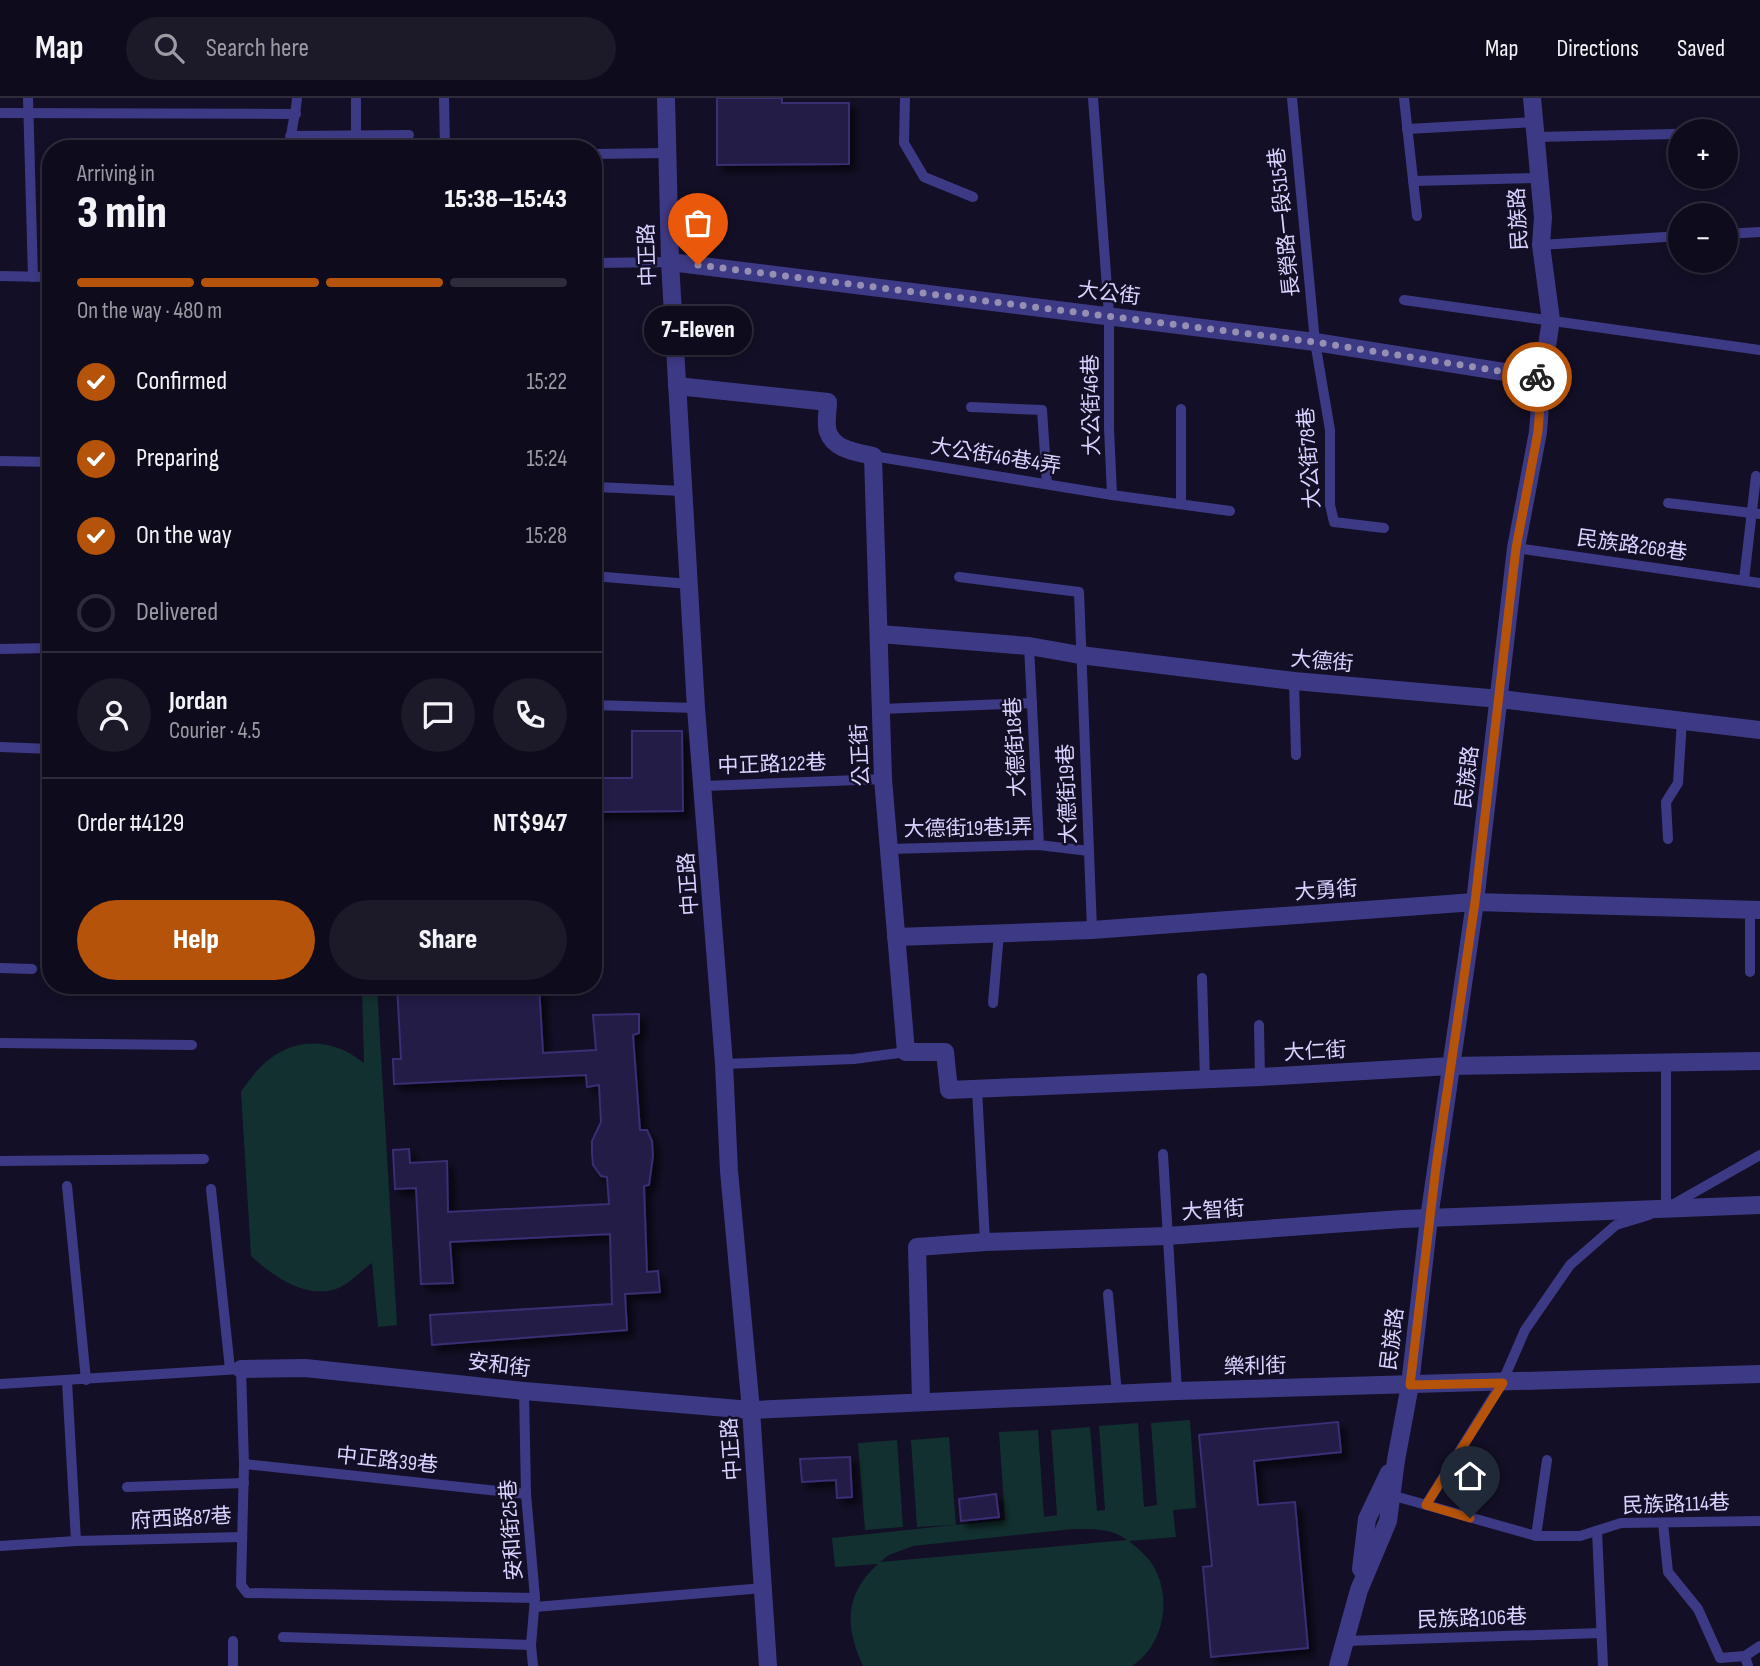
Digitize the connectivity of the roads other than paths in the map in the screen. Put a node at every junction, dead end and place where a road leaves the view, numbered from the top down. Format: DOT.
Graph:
graph roads {
  1 [pos="29,98"];
  2 [pos="297,98"];
  3 [pos="356,98"];
  4 [pos="444,98"];
  5 [pos="666,98"];
  6 [pos="905,98"];
  7 [pos="1093,98"];
  8 [pos="1292,98"];
  9 [pos="1404,98"];
  10 [pos="1532,98"];
  11 [pos="0,113"];
  12 [pos="29,113"];
  13 [pos="296,114"];
  14 [pos="1407,129"];
  15 [pos="1534,130"];
  16 [pos="1668,134"];
  17 [pos="409,135"];
  18 [pos="290,136"];
  19 [pos="356,136"];
  20 [pos="290,140"];
  21 [pos="445,140"];
  22 [pos="602,153"];
  23 [pos="666,153"];
  24 [pos="1539,178"];
  25 [pos="1413,181"];
  26 [pos="973,197"];
  27 [pos="1417,216"];
  28 [pos="1760,232"];
  29 [pos="1738,233"];
  30 [pos="1668,237"];
  31 [pos="1541,245"];
  32 [pos="670,262"];
  33 [pos="602,263"];
  34 [pos="0,276"];
  35 [pos="33,277"];
  36 [pos="42,277"];
  37 [pos="1404,300"];
  38 [pos="1109,315"];
  39 [pos="1551,320"];
  40 [pos="1315,342"];
  41 [pos="1760,349"];
  42 [pos="1542,378"];
  43 [pos="677,386"];
  44 [pos="971,407"];
  45 [pos="1181,409"];
  46 [pos="873,456"];
  47 [pos="0,461"];
  48 [pos="42,462"];
  49 [pos="1756,476"];
  50 [pos="1047,484"];
  51 [pos="602,487"];
  52 [pos="682,491"];
  53 [pos="1112,495"];
  54 [pos="1668,503"];
  55 [pos="1181,504"];
  56 [pos="1230,511"];
  57 [pos="1756,514"];
  58 [pos="1384,528"];
  59 [pos="1516,548"];
  60 [pos="602,577"];
  61 [pos="959,577"];
  62 [pos="1744,580"];
  63 [pos="1760,583"];
  64 [pos="688,584"];
  65 [pos="880,634"];
  66 [pos="1029,646"];
  67 [pos="42,648"];
  68 [pos="0,649"];
  69 [pos="1080,655"];
  70 [pos="1294,681"];
  71 [pos="1500,699"];
  72 [pos="1032,703"];
  73 [pos="602,705"];
  74 [pos="696,708"];
  75 [pos="881,709"];
  76 [pos="1682,720"];
  77 [pos="1760,730"];
  78 [pos="0,747"];
  79 [pos="42,749"];
  80 [pos="1296,755"];
  81 [pos="883,779"];
  82 [pos="704,786"];
  83 [pos="1668,839"];
  84 [pos="1039,845"];
  85 [pos="889,849"];
  86 [pos="1089,851"];
  87 [pos="1475,902"];
  88 [pos="1755,910"];
  89 [pos="1092,930"];
  90 [pos="999,933"];
  91 [pos="896,937"];
  92 [pos="0,968"];
  93 [pos="32,969"];
  94 [pos="1750,972"];
  95 [pos="1202,978"];
  96 [pos="993,1003"];
  97 [pos="1259,1025"];
  98 [pos="0,1043"];
  99 [pos="192,1045"];
  100 [pos="906,1052"];
  101 [pos="1760,1061"];
  102 [pos="1666,1062"];
  103 [pos="724,1064"];
  104 [pos="1450,1066"];
  105 [pos="1261,1077"];
  106 [pos="1205,1080"];
  107 [pos="977,1089"];
  108 [pos="1163,1154"];
  109 [pos="1760,1155"];
  110 [pos="204,1159"];
  111 [pos="0,1161"];
  112 [pos="67,1186"];
  113 [pos="211,1189"];
  114 [pos="1760,1205"];
  115 [pos="1667,1209"];
  116 [pos="1429,1218"];
  117 [pos="1167,1236"];
  118 [pos="985,1242"];
  119 [pos="1108,1294"];
  120 [pos="235,1369"];
  121 [pos="1760,1374"];
  122 [pos="86,1380"];
  123 [pos="67,1381"];
  124 [pos="1503,1383"];
  125 [pos="0,1384"];
  126 [pos="1410,1385"];
  127 [pos="524,1391"];
  128 [pos="1177,1391"];
  129 [pos="1117,1394"];
  130 [pos="921,1401"];
  131 [pos="751,1410"];
  132 [pos="1396,1460"];
  133 [pos="1547,1460"];
  134 [pos="244,1464"];
  135 [pos="244,1483"];
  136 [pos="127,1487"];
  137 [pos="526,1494"];
  138 [pos="1391,1495"];
  139 [pos="1426,1505"];
  140 [pos="1760,1521"];
  141 [pos="1663,1523"];
  142 [pos="1597,1531"];
  143 [pos="1536,1536"];
  144 [pos="242,1537"];
  145 [pos="76,1541"];
  146 [pos="0,1546"];
  147 [pos="764,1588"];
  148 [pos="1359,1590"];
  149 [pos="535,1603"];
  150 [pos="1601,1633"];
  151 [pos="282,1637"];
  152 [pos="233,1640"];
  153 [pos="1345,1641"];
  154 [pos="531,1645"];
  155 [pos="1760,1646"];
  156 [pos="1747,1661"];
  157 [pos="233,1666"];
  158 [pos="533,1666"];
  159 [pos="768,1666"];
  160 [pos="1338,1666"];
  161 [pos="1603,1666"];
  1 -- 12 [label="lane"];
  2 -- 13 [label="lane"];
  3 -- 19 [label="lane"];
  4 -- 21 [label="lane"];
  5 -- 23 [label="street, 中正路"];
  6 -- 26 [label="lane"];
  7 -- 38 [label="lane"];
  8 -- 40 [label="lane, 長榮路一段515巷"];
  9 -- 14 [label="lane"];
  10 -- 15 [label="street, 民族路"];
  11 -- 12 [label="lane"];
  12 -- 13 [label="lane"];
  12 -- 35 [label="lane"];
  13 -- 18 [label="lane"];
  14 -- 15 [label="lane"];
  14 -- 25 [label="lane"];
  15 -- 16 [label="lane"];
  15 -- 24 [label="street, 民族路"];
  17 -- 19 [label="lane"];
  18 -- 19 [label="lane"];
  18 -- 20 [label="lane"];
  22 -- 23 [label="lane"];
  23 -- 32 [label="street, 中正路"];
  24 -- 25 [label="lane"];
  24 -- 31 [label="street, 民族路"];
  25 -- 27 [label="lane"];
  28 -- 29 [label="lane"];
  30 -- 31 [label="lane"];
  31 -- 39 [label="street, 民族路"];
  32 -- 33 [label="lane"];
  32 -- 38 [label="street, 大公街"];
  32 -- 43 [label="street, 中正路"];
  34 -- 35 [label="lane"];
  35 -- 36 [label="lane"];
  37 -- 39 [label="lane"];
  38 -- 40 [label="street, 大公街"];
  38 -- 53 [label="lane, 大公街46巷"];
  39 -- 41 [label="lane"];
  39 -- 42 [label="street, 民族路"];
  40 -- 42 [label="street, 大公街"];
  40 -- 58 [label="lane, 大公街78巷"];
  42 -- 59 [label="street, 民族路"];
  43 -- 46 [label="street"];
  43 -- 52 [label="street, 中正路"];
  44 -- 50 [label="lane"];
  45 -- 55 [label="lane"];
  46 -- 50 [label="lane, 大公街46巷4弄"];
  46 -- 65 [label="street, 公正街"];
  47 -- 48 [label="lane"];
  49 -- 57 [label="lane"];
  50 -- 53 [label="lane, 大公街46巷4弄"];
  51 -- 52 [label="lane"];
  52 -- 64 [label="street, 中正路"];
  53 -- 55 [label="lane, 大公街46巷4弄"];
  54 -- 57 [label="lane"];
  55 -- 56 [label="lane, 大公街46巷4弄"];
  57 -- 62 [label="lane"];
  59 -- 62 [label="lane, 民族路268巷"];
  59 -- 71 [label="street, 民族路"];
  60 -- 64 [label="lane"];
  61 -- 69 [label="lane, 大德街19巷"];
  62 -- 63 [label="lane, 民族路268巷"];
  64 -- 74 [label="street, 中正路"];
  65 -- 66 [label="street, 大德街"];
  65 -- 75 [label="street, 公正街"];
  66 -- 69 [label="street, 大德街"];
  66 -- 72 [label="lane, 大德街18巷"];
  67 -- 68 [label="lane"];
  69 -- 70 [label="street, 大德街"];
  69 -- 86 [label="lane, 大德街19巷"];
  70 -- 71 [label="street, 大德街"];
  70 -- 80 [label="lane"];
  71 -- 76 [label="street, 大德街"];
  71 -- 87 [label="street, 民族路"];
  72 -- 75 [label="lane"];
  72 -- 84 [label="lane, 大德街18巷"];
  73 -- 74 [label="lane"];
  74 -- 82 [label="street, 中正路"];
  75 -- 81 [label="street, 公正街"];
  76 -- 77 [label="street, 大德街"];
  76 -- 83 [label="lane"];
  78 -- 79 [label="lane"];
  81 -- 82 [label="lane, 中正路122巷"];
  81 -- 85 [label="street, 公正街"];
  82 -- 103 [label="street, 中正路"];
  84 -- 85 [label="lane, 大德街19巷1弄"];
  84 -- 86 [label="lane, 大德街19巷1弄"];
  85 -- 91 [label="street, 公正街"];
  86 -- 89 [label="lane, 大德街19巷"];
  87 -- 88 [label="street, 大勇街"];
  87 -- 89 [label="street, 大勇街"];
  87 -- 104 [label="street, 民族路"];
  88 -- 94 [label="lane"];
  89 -- 90 [label="street, 大勇街"];
  90 -- 91 [label="street, 大勇街"];
  90 -- 96 [label="lane"];
  91 -- 100 [label="street, 公正街"];
  92 -- 93 [label="lane"];
  95 -- 106 [label="lane"];
  97 -- 105 [label="lane"];
  98 -- 99 [label="lane"];
  100 -- 103 [label="lane"];
  100 -- 107 [label="street, 大仁街"];
  101 -- 102 [label="street, 大仁街"];
  102 -- 104 [label="street, 大仁街"];
  102 -- 115 [label="lane"];
  103 -- 131 [label="street, 中正路"];
  104 -- 105 [label="street, 大仁街"];
  104 -- 116 [label="street, 民族路"];
  105 -- 106 [label="street, 大仁街"];
  106 -- 107 [label="street, 大仁街"];
  107 -- 118 [label="lane"];
  108 -- 117 [label="lane"];
  109 -- 115 [label="lane"];
  110 -- 111 [label="lane"];
  112 -- 122 [label="lane"];
  113 -- 120 [label="lane, 府西路87巷"];
  114 -- 115 [label="street, 大智街"];
  115 -- 116 [label="street, 大智街"];
  115 -- 124 [label="lane"];
  116 -- 117 [label="street, 大智街"];
  116 -- 126 [label="street, 民族路"];
  117 -- 118 [label="street, 大智街"];
  117 -- 128 [label="lane"];
  118 -- 130 [label="street, 大智街"];
  119 -- 129 [label="lane"];
  120 -- 122 [label="lane"];
  120 -- 127 [label="street, 安和街"];
  120 -- 134 [label="lane, 府西路87巷"];
  121 -- 124 [label="street, 樂利街"];
  122 -- 123 [label="lane"];
  123 -- 125 [label="lane"];
  123 -- 145 [label="lane"];
  124 -- 126 [label="street, 樂利街"];
  124 -- 139 [label="lane"];
  126 -- 128 [label="street, 樂利街"];
  126 -- 132 [label="street, 民族路"];
  127 -- 131 [label="street, 安和街"];
  127 -- 137 [label="lane, 安和街25巷"];
  128 -- 129 [label="street, 樂利街"];
  129 -- 130 [label="street, 樂利街"];
  130 -- 131 [label="street, 樂利街"];
  131 -- 147 [label="street, 中正路"];
  132 -- 138 [label="street, 民族路"];
  132 -- 148 [label="street, 民族路"];
  133 -- 143 [label="lane"];
  134 -- 135 [label="lane, 府西路87巷"];
  134 -- 137 [label="lane, 中正路39巷"];
  135 -- 136 [label="lane"];
  135 -- 144 [label="lane, 府西路87巷"];
  137 -- 149 [label="lane, 安和街25巷"];
  138 -- 139 [label="lane, 民族路114巷"];
  138 -- 148 [label="street, 民族路"];
  139 -- 143 [label="lane, 民族路114巷"];
  140 -- 141 [label="lane, 民族路114巷"];
  141 -- 142 [label="lane, 民族路114巷"];
  141 -- 156 [label="lane"];
  142 -- 143 [label="lane, 民族路114巷"];
  142 -- 150 [label="lane"];
  144 -- 145 [label="lane, 府西路87巷"];
  144 -- 149 [label="lane"];
  145 -- 146 [label="lane, 府西路87巷"];
  147 -- 149 [label="lane"];
  147 -- 159 [label="street, 中正路"];
  148 -- 153 [label="street, 民族路"];
  149 -- 154 [label="lane, 安和街25巷"];
  150 -- 153 [label="lane, 民族路106巷"];
  150 -- 161 [label="lane"];
  151 -- 154 [label="lane"];
  152 -- 157 [label="lane"];
  153 -- 160 [label="street, 民族路"];
  154 -- 158 [label="lane, 安和街25巷"];
  155 -- 156 [label="lane"];
}
